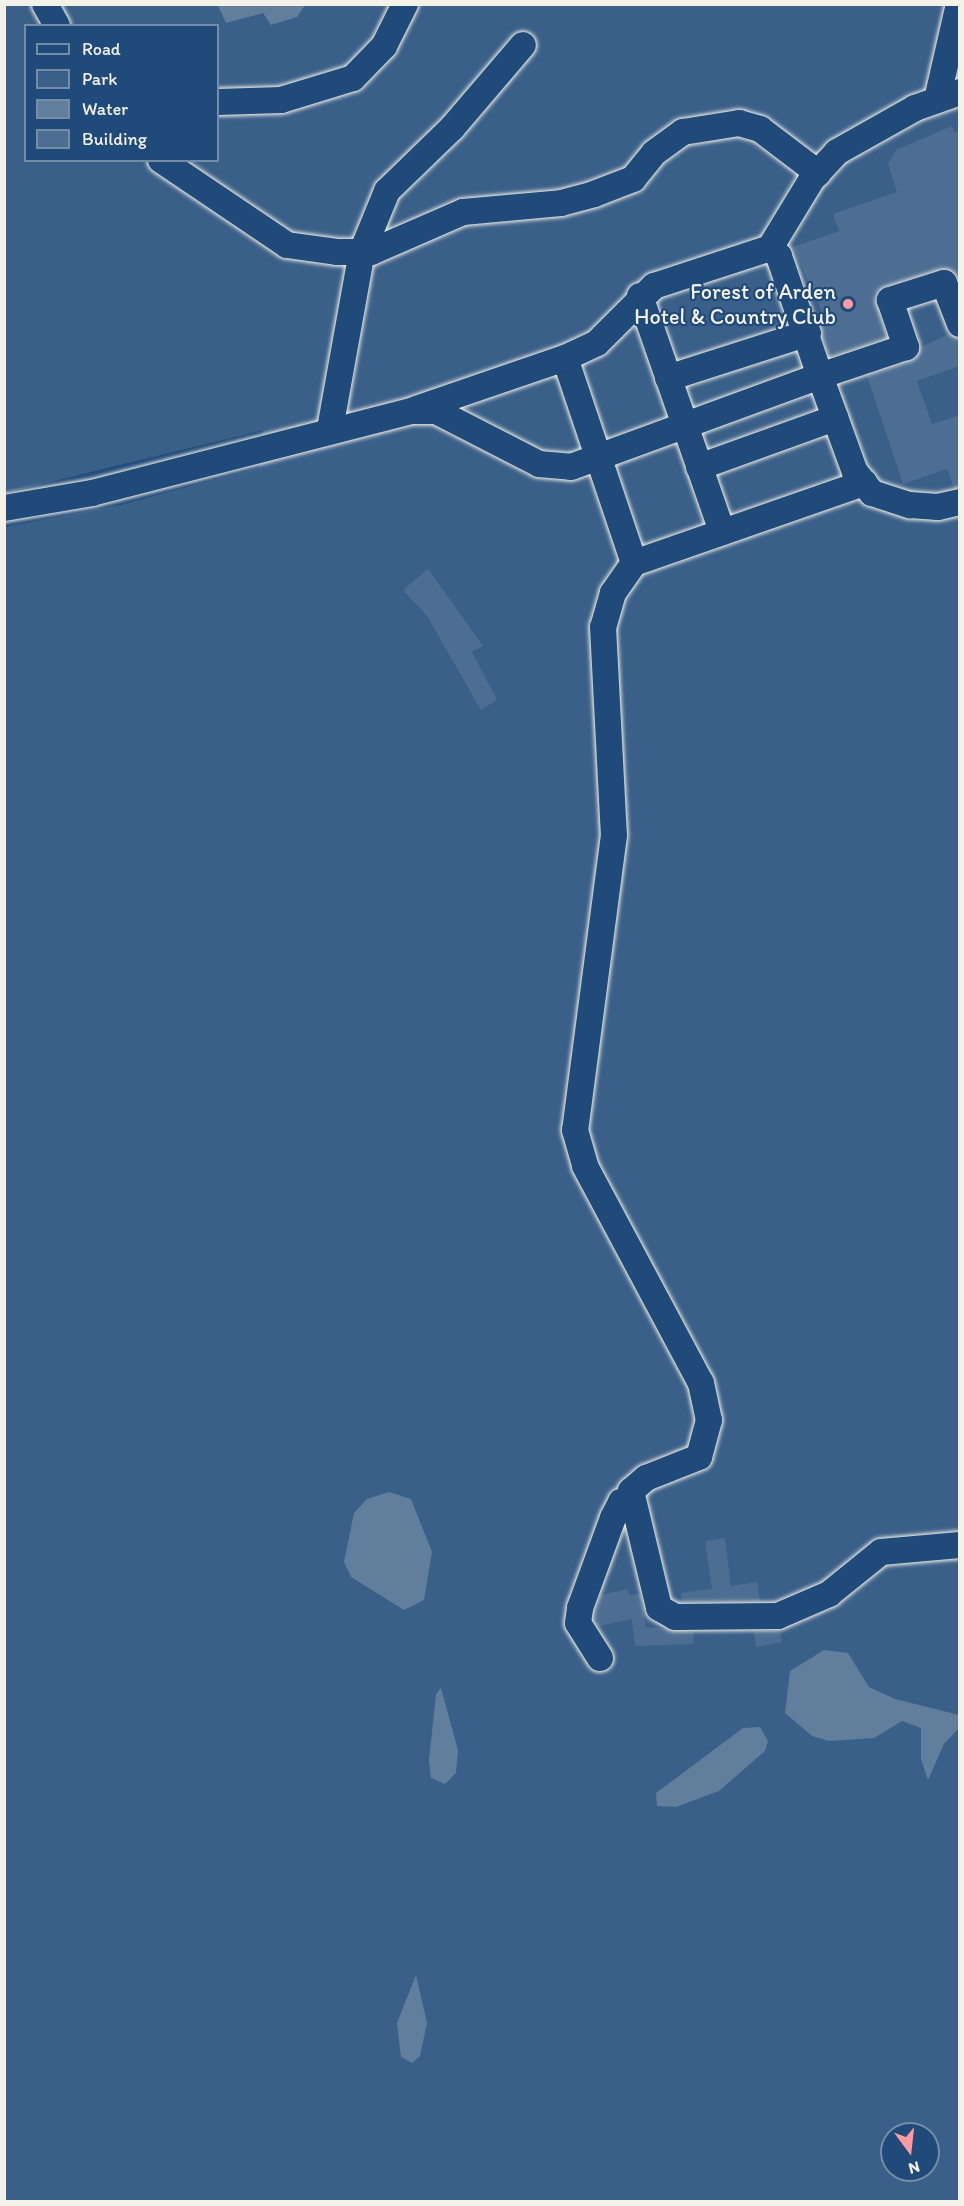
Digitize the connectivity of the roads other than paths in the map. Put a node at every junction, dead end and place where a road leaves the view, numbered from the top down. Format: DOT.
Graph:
graph roads {
  1 [pos="45,4"];
  2 [pos="405,4"];
  3 [pos="959,4"];
  4 [pos="56,24"];
  5 [pos="523,45"];
  6 [pos="949,96"];
  7 [pos="219,102"];
  8 [pos="164,162"];
  9 [pos="818,173"];
  10 [pos="770,248"];
  11 [pos="362,252"];
  12 [pos="640,296"];
  13 [pos="960,324"];
  14 [pos="808,333"];
  15 [pos="565,358"];
  16 [pos="820,376"];
  17 [pos="668,378"];
  18 [pos="412,411"];
  19 [pos="835,418"];
  20 [pos="684,427"];
  21 [pos="330,429"];
  22 [pos="598,457"];
  23 [pos="699,467"];
  24 [pos="864,483"];
  25 [pos="960,502"];
  26 [pos="4,508"];
  27 [pos="722,532"];
  28 [pos="634,563"];
  29 [pos="630,1499"];
  30 [pos="960,1545"];
  31 [pos="600,1658"];
  1 -- 4 [label="lane"];
  2 -- 7 [label="lane"];
  3 -- 6 [label="lane"];
  5 -- 11 [label="lane"];
  6 -- 9 [label="lane"];
  8 -- 11 [label="lane"];
  9 -- 10 [label="lane"];
  9 -- 11 [label="lane"];
  10 -- 12 [label="lane"];
  10 -- 14 [label="lane"];
  11 -- 21 [label="lane"];
  12 -- 15 [label="lane"];
  12 -- 17 [label="lane"];
  13 -- 16 [label="lane"];
  14 -- 16 [label="lane"];
  14 -- 17 [label="lane"];
  15 -- 18 [label="lane"];
  15 -- 22 [label="lane"];
  16 -- 19 [label="lane"];
  16 -- 20 [label="lane"];
  17 -- 20 [label="lane"];
  18 -- 21 [label="lane"];
  18 -- 22 [label="lane"];
  19 -- 23 [label="lane"];
  19 -- 24 [label="lane"];
  20 -- 22 [label="lane"];
  20 -- 23 [label="lane"];
  21 -- 26 [label="lane"];
  22 -- 28 [label="lane"];
  23 -- 27 [label="lane"];
  24 -- 25 [label="lane"];
  24 -- 27 [label="lane"];
  27 -- 28 [label="lane"];
  28 -- 29 [label="lane"];
  29 -- 30 [label="lane"];
  29 -- 31 [label="lane"];
}
